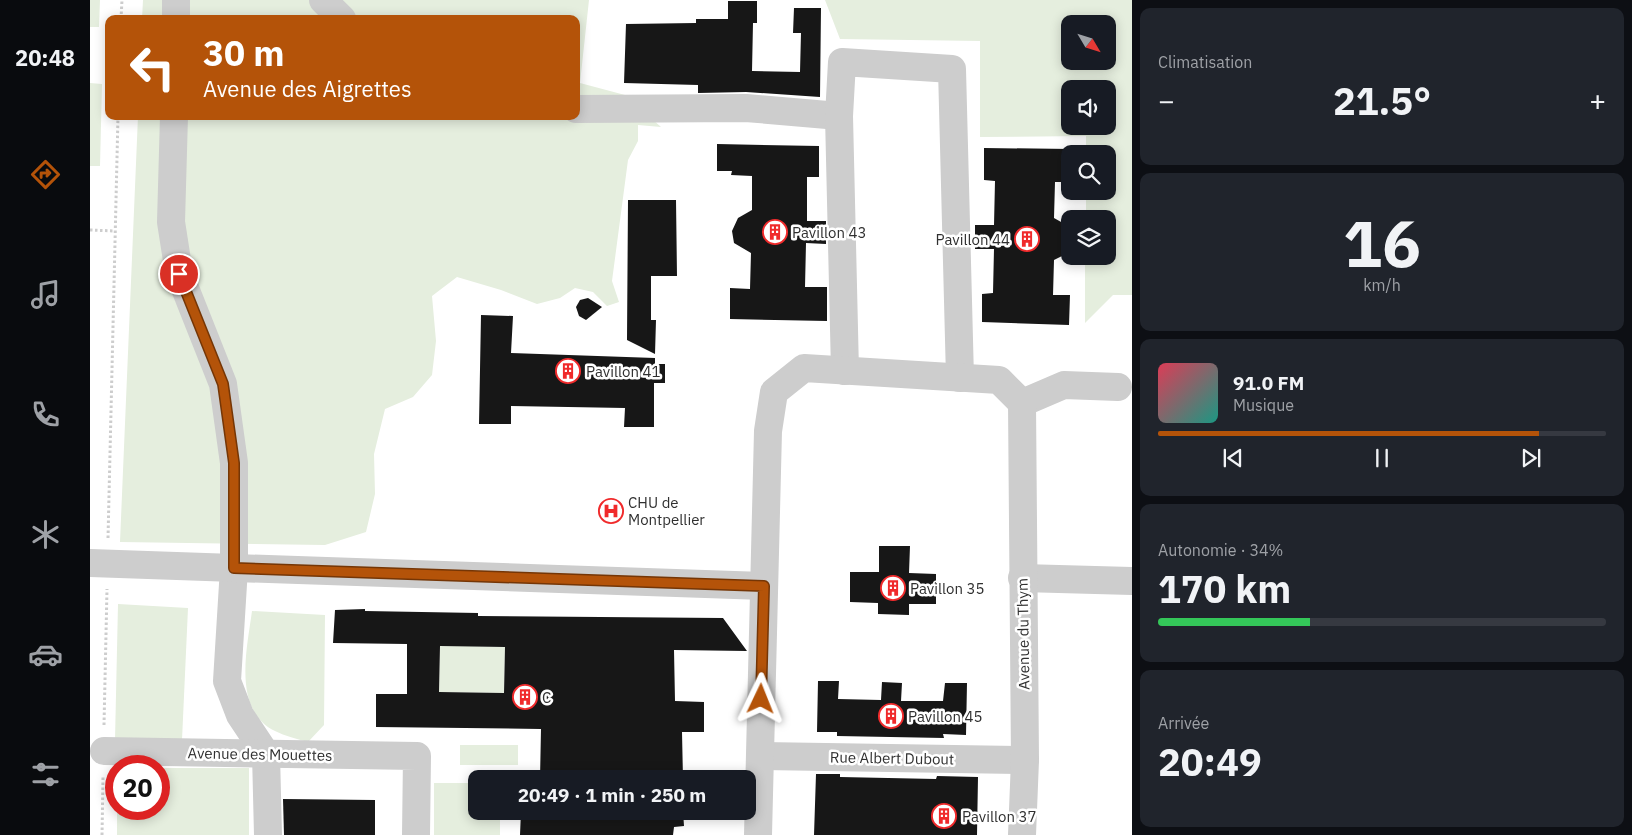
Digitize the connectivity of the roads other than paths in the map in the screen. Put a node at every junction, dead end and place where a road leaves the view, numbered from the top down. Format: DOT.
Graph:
graph roads {
  1 [pos="176,0"];
  2 [pos="323,0"];
  3 [pos="176,15"];
  4 [pos="338,15"];
  5 [pos="580,109"];
  6 [pos="839,116"];
  7 [pos="174,120"];
  8 [pos="845,371"];
  9 [pos="960,378"];
  10 [pos="1118,387"];
  11 [pos="1022,403"];
  12 [pos="99,563"];
  13 [pos="234,568"];
  14 [pos="1022,578"];
  15 [pos="1132,581"];
  16 [pos="764,586"];
  17 [pos="104,751"];
  18 [pos="266,754"];
  19 [pos="760,756"];
  20 [pos="1025,760"];
  21 [pos="268,835"];
  22 [pos="416,835"];
  23 [pos="758,835"];
  24 [pos="1022,835"];
  1 -- 3 [label="lane"];
  2 -- 4 [label="lane"];
  5 -- 6 [label="lane"];
  6 -- 8 [label="lane"];
  6 -- 9 [label="lane"];
  7 -- 13 [label="lane"];
  8 -- 9 [label="lane"];
  8 -- 16 [label="lane"];
  9 -- 11 [label="lane"];
  10 -- 11 [label="lane"];
  11 -- 14 [label="lane, Avenue du Thym"];
  12 -- 13 [label="lane"];
  13 -- 16 [label="lane"];
  13 -- 18 [label="lane"];
  14 -- 15 [label="lane"];
  14 -- 20 [label="lane, Avenue du Thym"];
  16 -- 19 [label="lane"];
  17 -- 18 [label="lane, Avenue des Mouettes"];
  18 -- 21 [label="lane"];
  18 -- 22 [label="lane, Avenue des Mouettes"];
  19 -- 20 [label="lane, Rue Albert Dubout"];
  19 -- 23 [label="lane"];
  20 -- 24 [label="lane, Avenue du Thym"];
}
